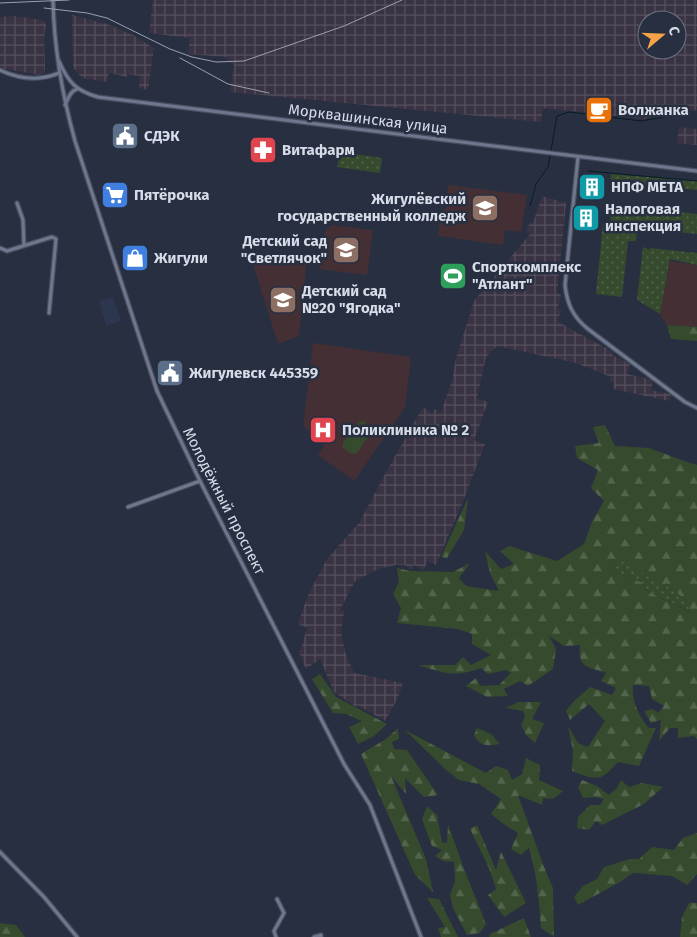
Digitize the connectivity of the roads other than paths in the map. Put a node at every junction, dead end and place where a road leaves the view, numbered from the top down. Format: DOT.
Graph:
graph roads {
  1 [pos="53,0"];
  2 [pos="57,56"];
  3 [pos="0,70"];
  4 [pos="59,73"];
  5 [pos="78,89"];
  6 [pos="65,106"];
  7 [pos="578,157"];
  8 [pos="697,171"];
  9 [pos="18,203"];
  10 [pos="24,245"];
  11 [pos="0,248"];
  12 [pos="49,313"];
  13 [pos="697,408"];
  14 [pos="200,481"];
  15 [pos="128,506"];
  16 [pos="0,852"];
  17 [pos="277,898"];
  18 [pos="77,937"];
  19 [pos="276,937"];
  20 [pos="314,937"];
  21 [pos="321,937"];
  22 [pos="421,937"];
  1 -- 2 [label="street, Молодёжный проспект"];
  2 -- 4 [label="street, Молодёжный проспект"];
  2 -- 5 [label="street"];
  3 -- 4 [label="street"];
  4 -- 6 [label="street, Молодёжный проспект"];
  5 -- 6 [label="street"];
  5 -- 7 [label="street, Морквашинская улица"];
  6 -- 14 [label="street, Молодёжный проспект"];
  7 -- 8 [label="street, Морквашинская улица"];
  7 -- 13 [label="street"];
  9 -- 10 [label="street"];
  10 -- 11 [label="street"];
  10 -- 12 [label="street"];
  14 -- 15 [label="street"];
  14 -- 22 [label="street, Молодёжный проспект"];
  16 -- 18 [label="street"];
  17 -- 19 [label="street"];
  20 -- 21 [label="street"];
}
